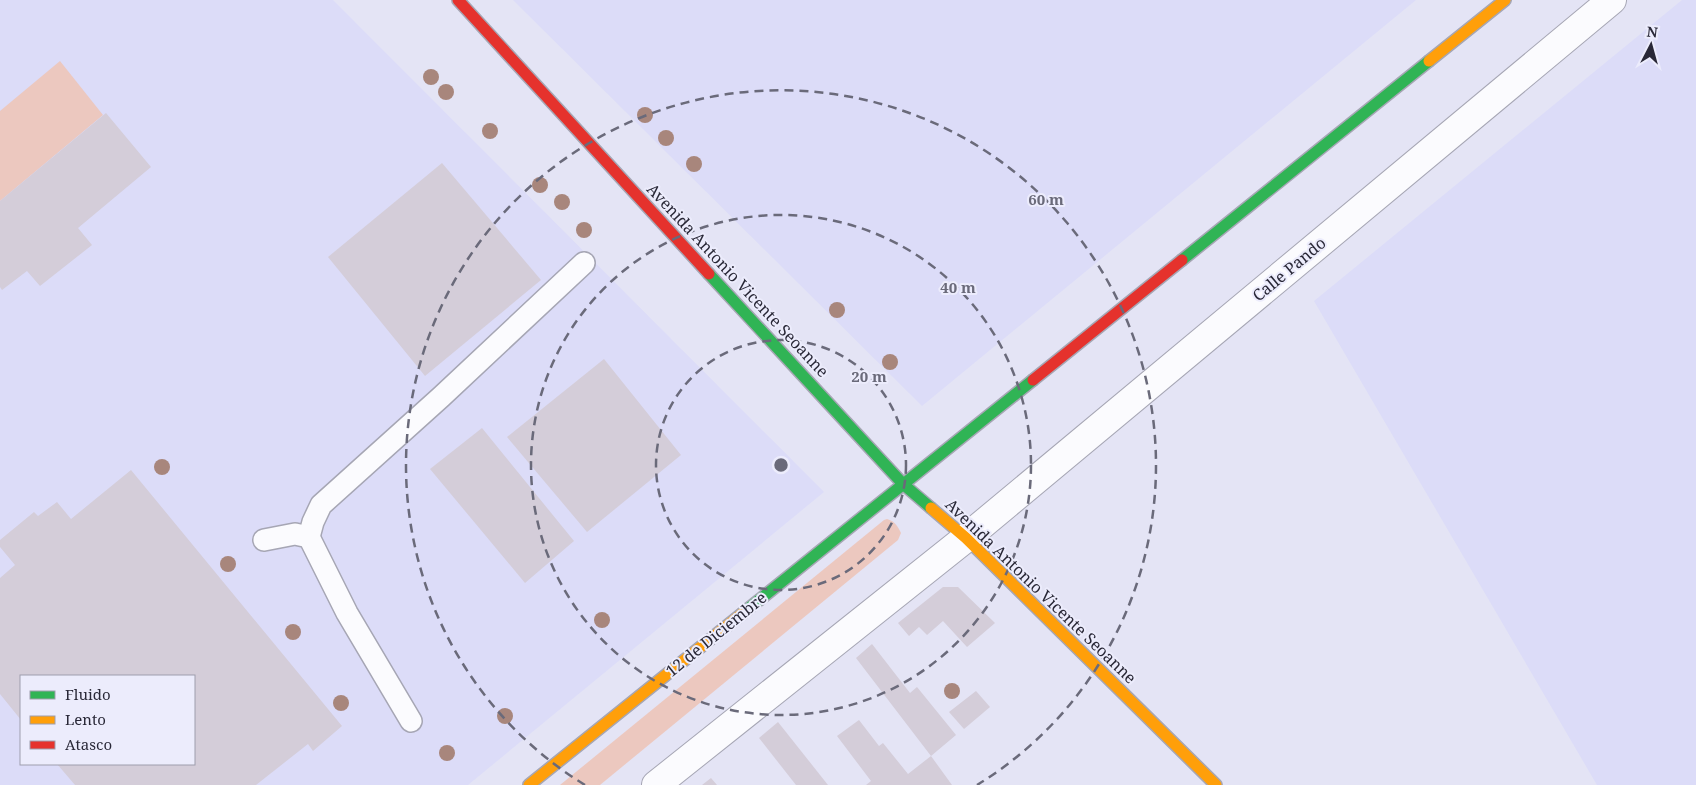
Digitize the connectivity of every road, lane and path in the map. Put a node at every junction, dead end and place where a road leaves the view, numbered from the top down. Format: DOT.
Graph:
graph roads {
  1 [pos="458,0"];
  2 [pos="1505,0"];
  3 [pos="1612,0"];
  4 [pos="584,263"];
  5 [pos="903,484"];
  6 [pos="309,537"];
  7 [pos="966,538"];
  8 [pos="264,540"];
  9 [pos="410,721"];
  10 [pos="529,785"];
  11 [pos="656,785"];
  12 [pos="1216,785"];
  1 -- 5 [label="street, Avenida Antonio Vicente Seoanne"];
  2 -- 5 [label="street"];
  3 -- 7 [label="street, Calle Pando"];
  4 -- 6 [label="lane"];
  5 -- 7 [label="street, Avenida Antonio Vicente Seoanne"];
  5 -- 10 [label="street, 12 de Diciembre"];
  6 -- 8 [label="lane"];
  6 -- 9 [label="lane"];
  7 -- 11 [label="street"];
  7 -- 12 [label="street, Avenida Antonio Vicente Seoanne"];
}
